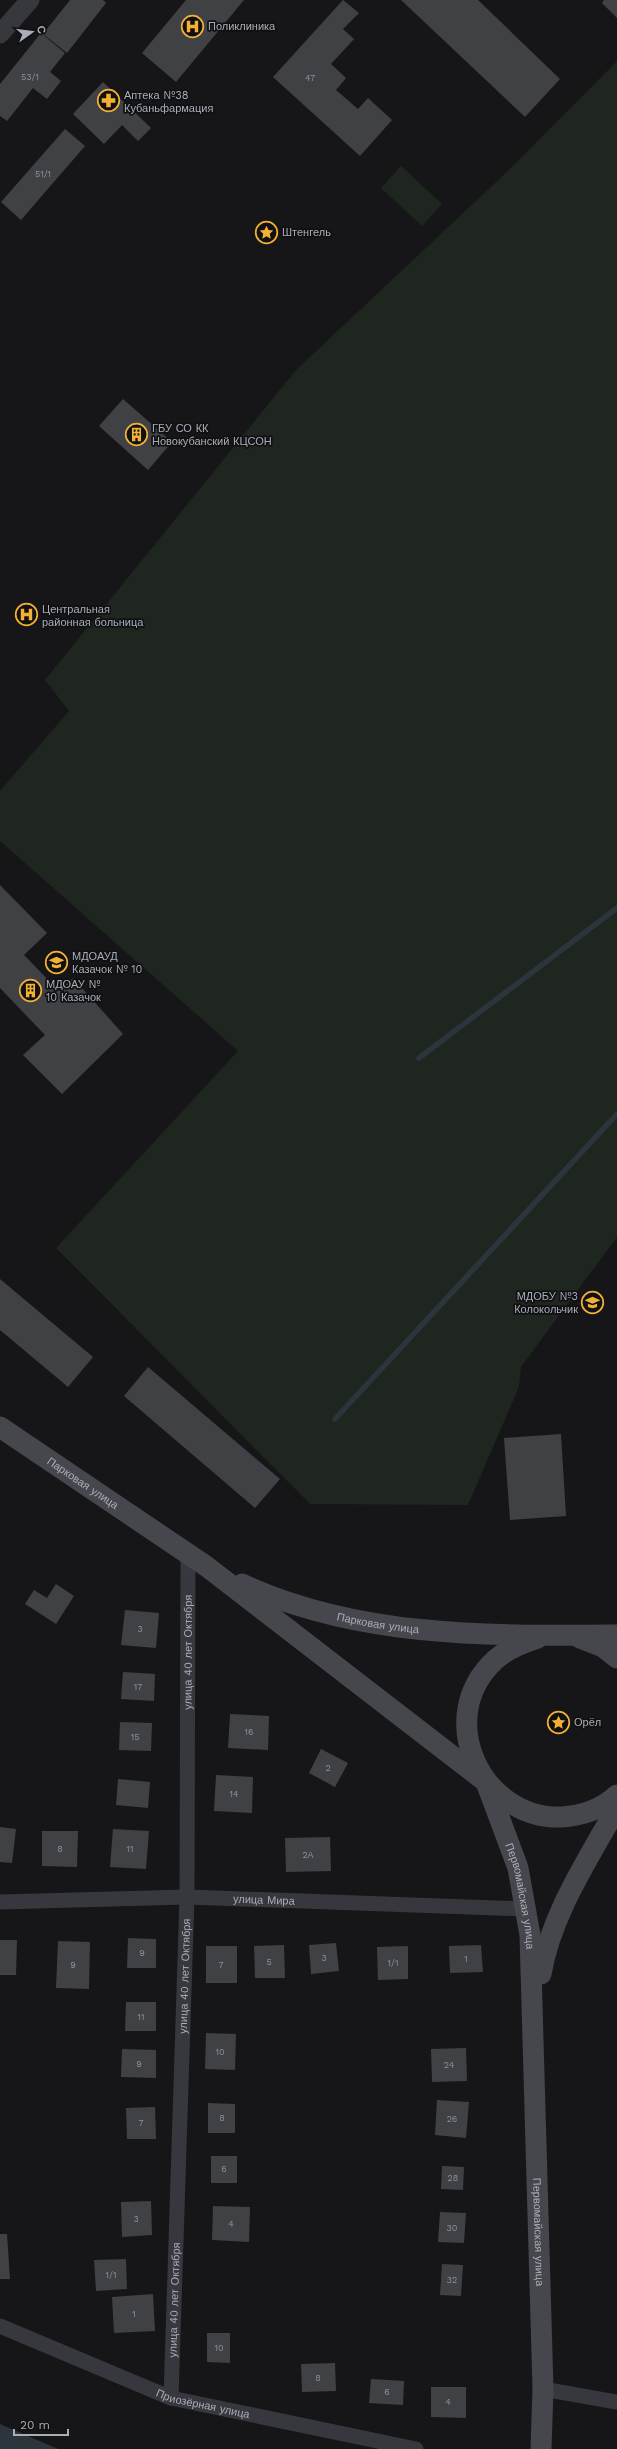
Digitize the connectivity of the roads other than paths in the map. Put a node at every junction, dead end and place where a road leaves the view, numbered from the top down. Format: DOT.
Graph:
graph roads {
  1 [pos="30,0"];
  2 [pos="0,34"];
  3 [pos="0,1427"];
  4 [pos="188,1554"];
  5 [pos="206,1566"];
  6 [pos="560,1635"];
  7 [pos="617,1635"];
  8 [pos="617,1658"];
  9 [pos="486,1782"];
  10 [pos="617,1795"];
  11 [pos="617,1807"];
  12 [pos="186,1897"];
  13 [pos="0,1902"];
  14 [pos="527,1909"];
  15 [pos="534,2014"];
  16 [pos="0,2326"];
  17 [pos="542,2389"];
  18 [pos="171,2398"];
  19 [pos="617,2402"];
  20 [pos="416,2449"];
  21 [pos="540,2449"];
  1 -- 2 [label="street"];
  3 -- 4 [label="main road, Парковая улица"];
  4 -- 5 [label="main road, Парковая улица"];
  4 -- 12 [label="street, улица 40 лет Октября"];
  5 -- 6 [label="main road, Парковая улица"];
  5 -- 9 [label="main road, Парковая улица"];
  6 -- 7 [label="main road"];
  6 -- 8 [label="main road"];
  6 -- 9 [label="main road"];
  9 -- 10 [label="main road"];
  9 -- 14 [label="main road, Первомайская улица"];
  11 -- 15 [label="main road, Первомайская улица"];
  12 -- 13 [label="street, улица Мира"];
  12 -- 14 [label="street, улица Мира"];
  12 -- 18 [label="street, улица 40 лет Октября"];
  14 -- 15 [label="main road, Первомайская улица"];
  15 -- 17 [label="main road, Первомайская улица"];
  16 -- 18 [label="street, Приозёрная улица"];
  17 -- 19 [label="street"];
  17 -- 21 [label="main road, Первомайская улица"];
  18 -- 20 [label="street, Приозёрная улица"];
}
